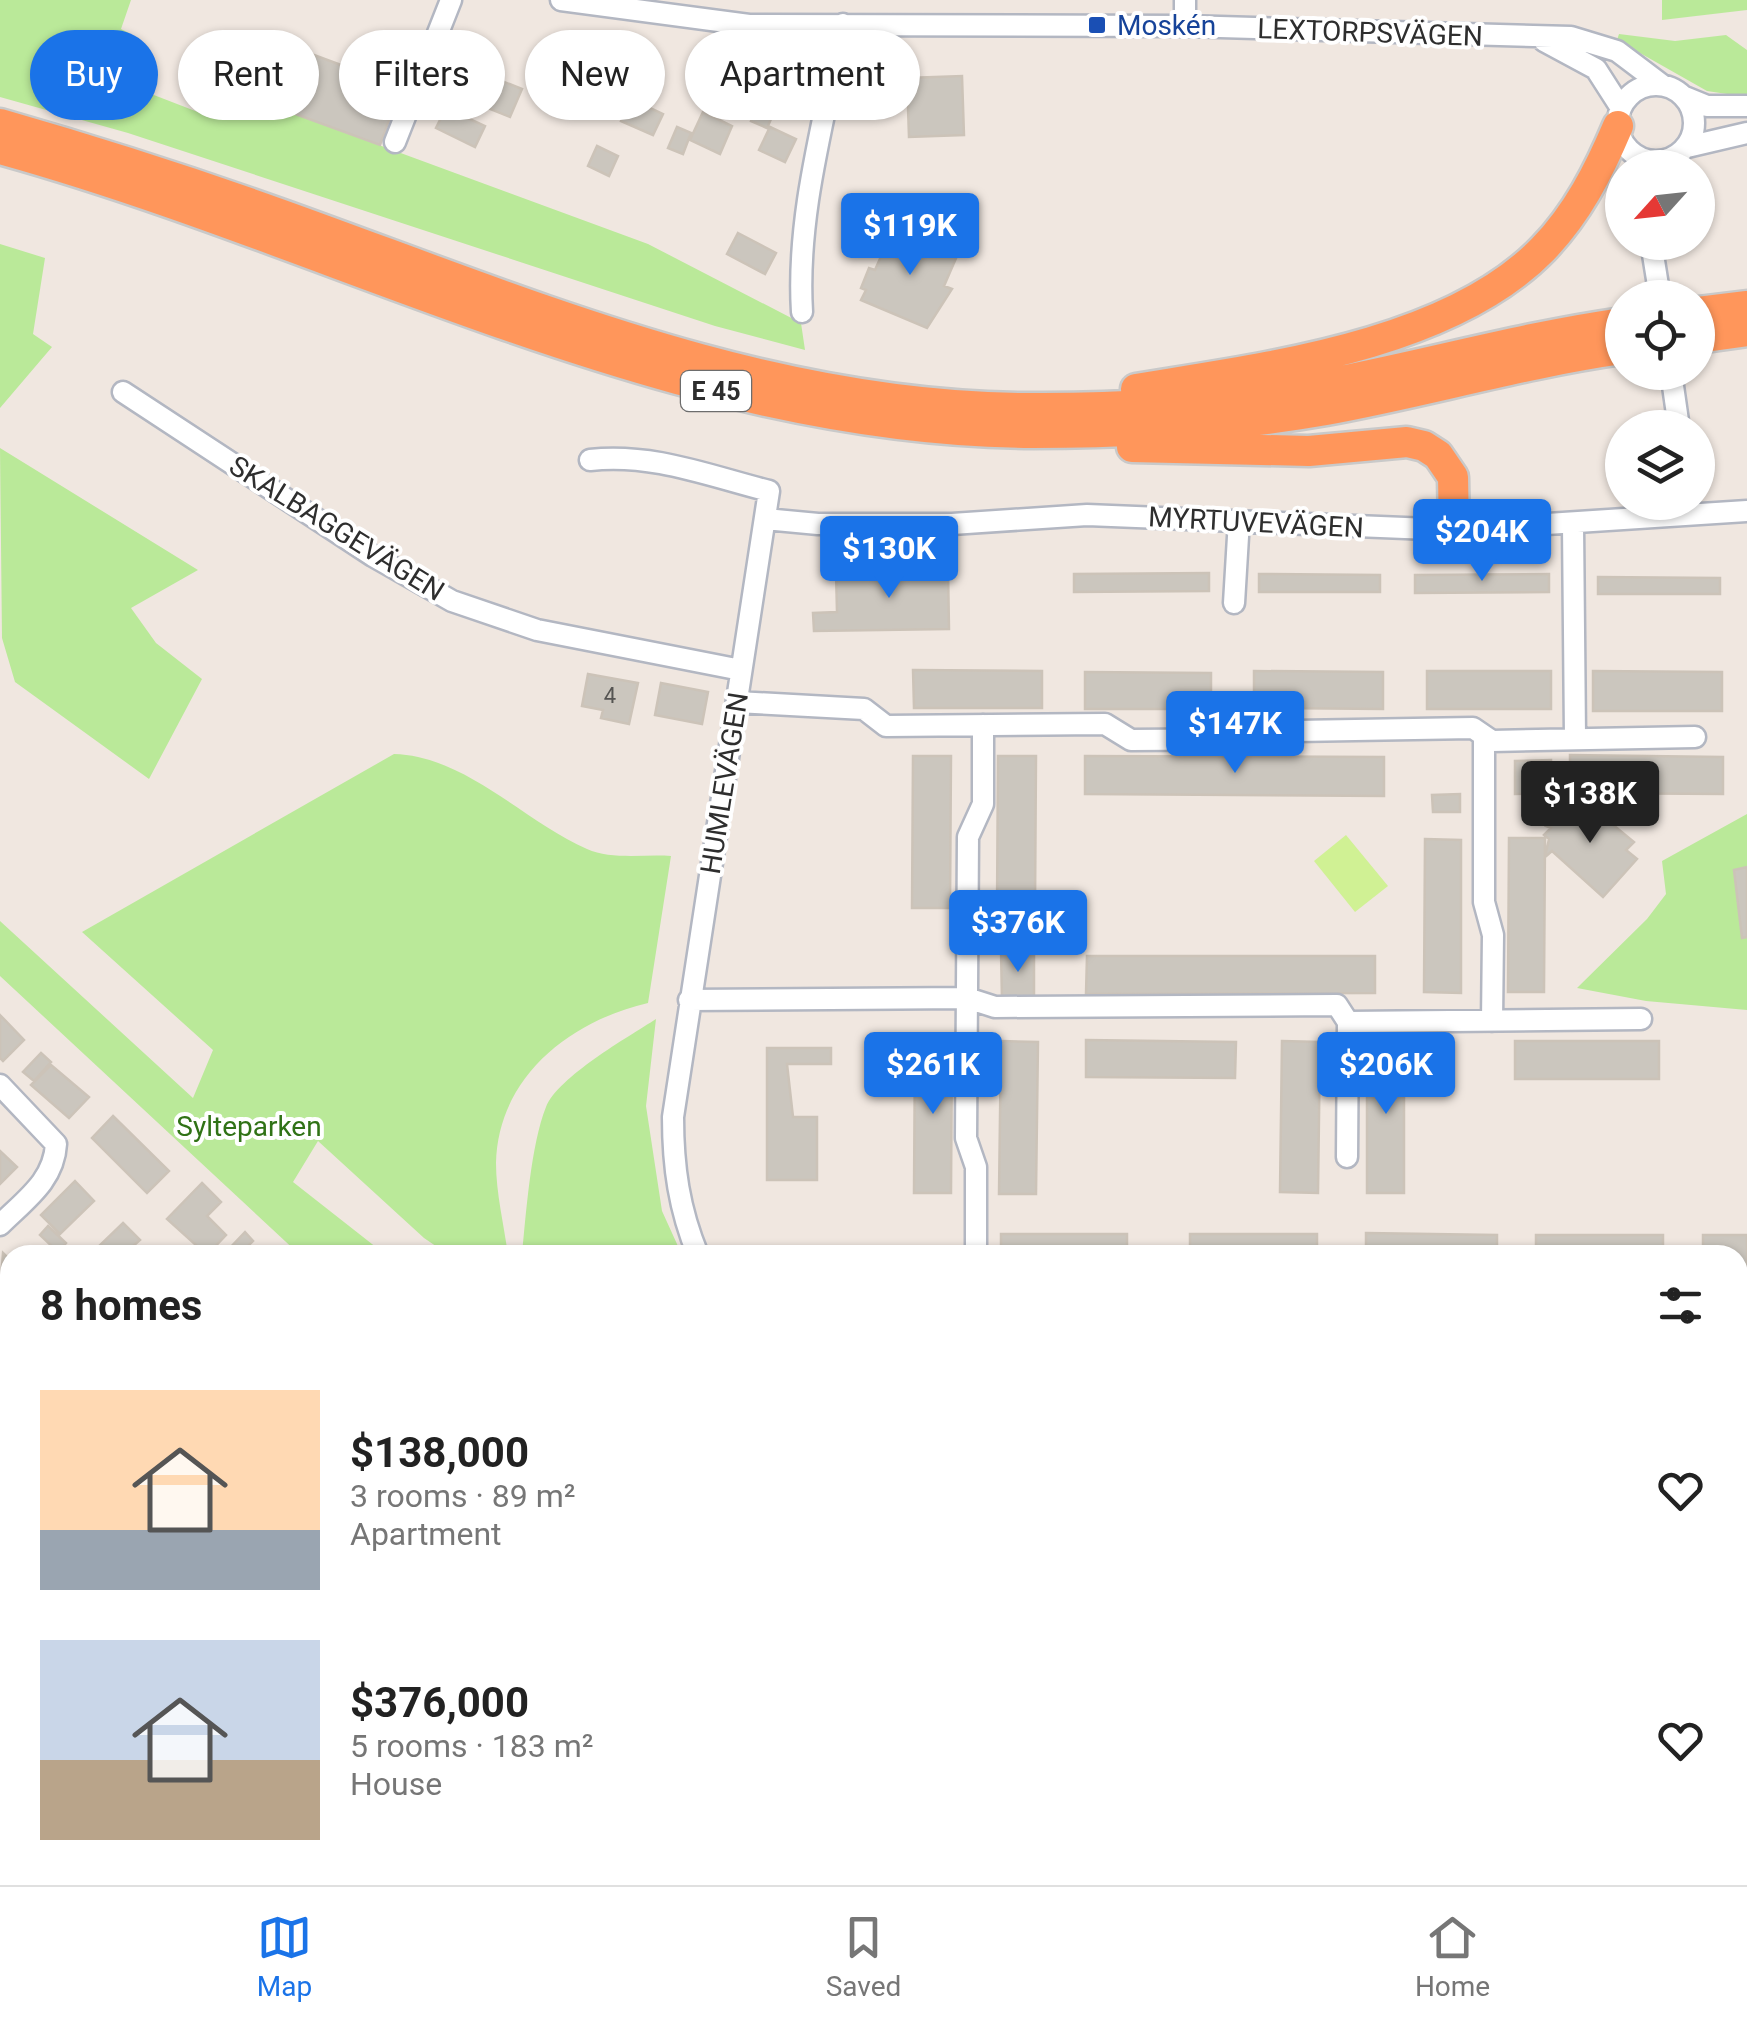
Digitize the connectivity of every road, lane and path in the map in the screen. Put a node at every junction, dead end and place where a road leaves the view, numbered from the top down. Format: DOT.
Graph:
graph roads {
  1 [pos="450,0"];
  2 [pos="561,0"];
  3 [pos="1185,0"];
  4 [pos="645,6"];
  5 [pos="843,24"];
  6 [pos="1185,26"];
  7 [pos="1538,38"];
  8 [pos="1662,85"];
  9 [pos="1685,98"];
  10 [pos="1747,106"];
  11 [pos="0,124"];
  12 [pos="1747,133"];
  13 [pos="1624,138"];
  14 [pos="395,142"];
  15 [pos="0,150"];
  16 [pos="1679,150"];
  17 [pos="1697,150"];
  18 [pos="1747,306"];
  19 [pos="1715,310"];
  20 [pos="802,312"];
  21 [pos="1605,326"];
  22 [pos="1747,331"];
  23 [pos="1715,336"];
  24 [pos="1605,351"];
  25 [pos="123,392"];
  26 [pos="1025,420"];
  27 [pos="590,460"];
  28 [pos="1715,510"];
  29 [pos="1747,510"];
  30 [pos="766,518"];
  31 [pos="1239,520"];
  32 [pos="1613,520"];
  33 [pos="1574,525"];
  34 [pos="1454,530"];
  35 [pos="1234,603"];
  36 [pos="742,670"];
  37 [pos="736,702"];
  38 [pos="984,725"];
  39 [pos="1484,736"];
  40 [pos="1575,736"];
  41 [pos="1696,736"];
  42 [pos="967,998"];
  43 [pos="690,1000"];
  44 [pos="1641,1019"];
  45 [pos="1492,1021"];
  46 [pos="1348,1022"];
  47 [pos="0,1085"];
  48 [pos="1347,1157"];
  49 [pos="0,1225"];
  50 [pos="694,1245"];
  51 [pos="976,1245"];
  1 -- 14 [label="street"];
  2 -- 4 [label="street, LEXTORPSVÄGEN"];
  3 -- 6 [label="street"];
  4 -- 5 [label="street, LEXTORPSVÄGEN"];
  5 -- 6 [label="street, LEXTORPSVÄGEN"];
  5 -- 20 [label="street"];
  6 -- 7 [label="street, LEXTORPSVÄGEN"];
  7 -- 8 [label="street, LEXTORPSVÄGEN"];
  7 -- 13 [label="street, LEXTORPSVÄGEN"];
  8 -- 9 [label="street"];
  8 -- 13 [label="street"];
  9 -- 10 [label="street"];
  9 -- 16 [label="street"];
  11 -- 26 [label="highway, E 45"];
  12 -- 17 [label="street"];
  13 -- 26 [label="highway"];
  15 -- 26 [label="highway, E 45"];
  18 -- 19 [label="highway"];
  21 -- 26 [label="highway, E 45"];
  22 -- 23 [label="highway"];
  24 -- 26 [label="highway, E 45"];
  25 -- 36 [label="street, SKALBAGGEVÄGEN"];
  26 -- 34 [label="highway"];
  27 -- 30 [label="street"];
  28 -- 29 [label="street, MYRTUVEVÄGEN"];
  30 -- 31 [label="street, MYRTUVEVÄGEN"];
  30 -- 36 [label="street, HUMLEVÄGEN"];
  31 -- 34 [label="street, MYRTUVEVÄGEN"];
  31 -- 35 [label="street"];
  32 -- 33 [label="street, MYRTUVEVÄGEN"];
  33 -- 34 [label="street, MYRTUVEVÄGEN"];
  33 -- 40 [label="street"];
  36 -- 37 [label="street, HUMLEVÄGEN"];
  37 -- 38 [label="street"];
  37 -- 43 [label="street, HUMLEVÄGEN"];
  38 -- 39 [label="street"];
  38 -- 42 [label="street"];
  39 -- 40 [label="street"];
  39 -- 45 [label="street"];
  40 -- 41 [label="street"];
  42 -- 43 [label="street"];
  42 -- 46 [label="street"];
  42 -- 51 [label="street"];
  43 -- 50 [label="street, HUMLEVÄGEN"];
  44 -- 45 [label="street"];
  45 -- 46 [label="street"];
  46 -- 48 [label="street"];
  47 -- 49 [label="street"];
}
